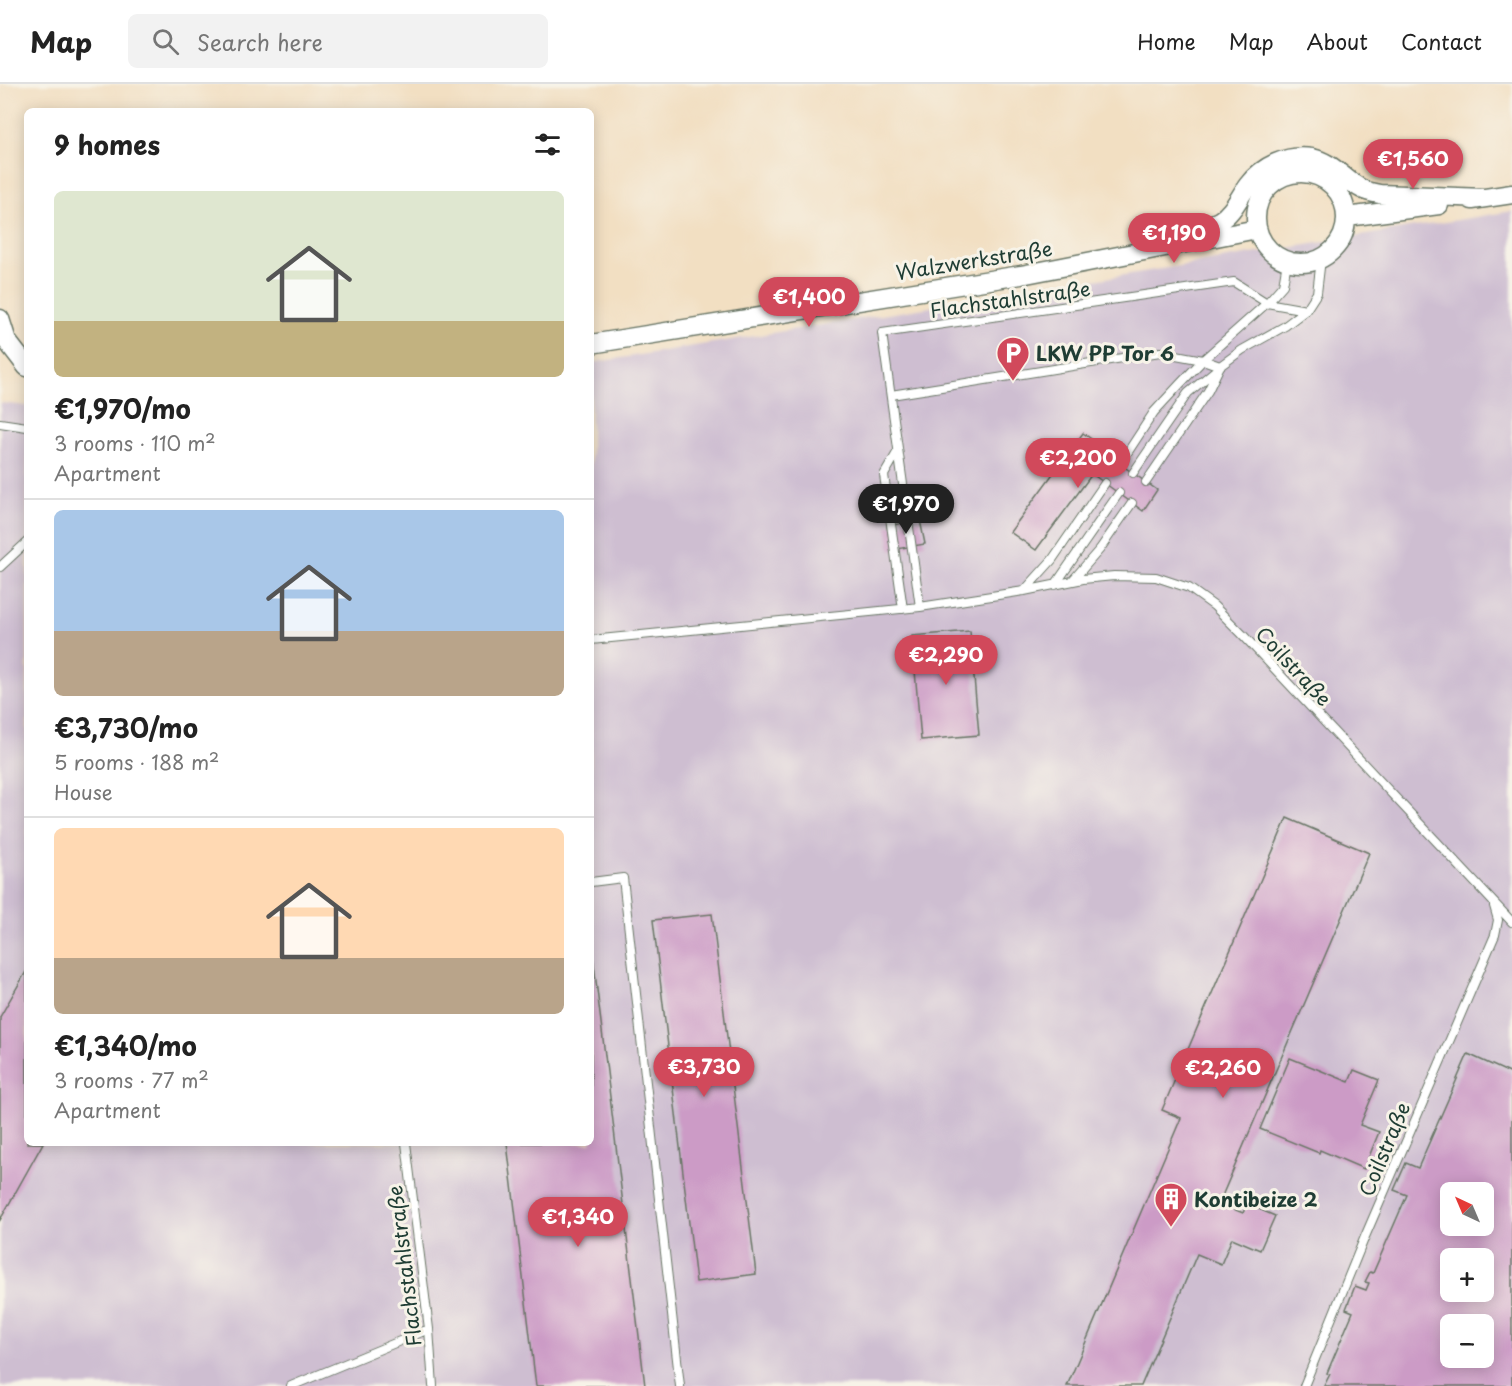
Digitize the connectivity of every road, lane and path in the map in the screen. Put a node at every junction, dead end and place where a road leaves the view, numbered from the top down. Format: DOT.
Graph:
graph roads {
  1 [pos="1512,194"];
  2 [pos="1484,198"];
  3 [pos="1347,217"];
  4 [pos="1257,229"];
  5 [pos="1321,259"];
  6 [pos="1287,262"];
  7 [pos="1085,264"];
  8 [pos="1267,303"];
  9 [pos="1306,310"];
  10 [pos="0,319"];
  11 [pos="594,344"];
  12 [pos="1203,360"];
  13 [pos="24,364"];
  14 [pos="1220,366"];
  15 [pos="891,394"];
  16 [pos="0,423"];
  17 [pos="24,427"];
  18 [pos="898,452"];
  19 [pos="1120,464"];
  20 [pos="1133,473"];
  21 [pos="1146,482"];
  22 [pos="1105,483"];
  23 [pos="1119,493"];
  24 [pos="1132,503"];
  25 [pos="24,545"];
  26 [pos="0,567"];
  27 [pos="1072,581"];
  28 [pos="1055,585"];
  29 [pos="1024,591"];
  30 [pos="920,607"];
  31 [pos="903,609"];
  32 [pos="594,640"];
  33 [pos="594,882"];
  34 [pos="1486,894"];
  35 [pos="1512,922"];
  36 [pos="406,1146"];
  37 [pos="429,1329"];
  38 [pos="291,1386"];
  39 [pos="433,1386"];
  40 [pos="680,1386"];
  41 [pos="1304,1386"];
  1 -- 2 [label="street"];
  2 -- 3 [label="street"];
  2 -- 7 [label="street"];
  3 -- 4 [label="street"];
  3 -- 5 [label="street"];
  4 -- 6 [label="street"];
  4 -- 7 [label="street, Walzwerkstraße"];
  5 -- 6 [label="street"];
  5 -- 9 [label="lane"];
  6 -- 8 [label="lane"];
  7 -- 11 [label="street, Walzwerkstraße"];
  8 -- 9 [label="lane, Flachstahlstraße"];
  8 -- 12 [label="lane"];
  8 -- 15 [label="lane, Flachstahlstraße"];
  9 -- 14 [label="lane"];
  10 -- 13 [label="street"];
  12 -- 14 [label="lane"];
  12 -- 15 [label="lane"];
  12 -- 19 [label="lane"];
  14 -- 20 [label="lane"];
  14 -- 21 [label="lane"];
  15 -- 18 [label="lane, Flachstahlstraße"];
  16 -- 17 [label="lane"];
  18 -- 30 [label="lane, Flachstahlstraße"];
  18 -- 31 [label="lane"];
  22 -- 29 [label="lane"];
  23 -- 28 [label="lane"];
  24 -- 27 [label="lane"];
  25 -- 26 [label="lane"];
  27 -- 28 [label="lane, Coilstraße"];
  27 -- 34 [label="lane, Coilstraße"];
  28 -- 29 [label="lane, Coilstraße"];
  29 -- 30 [label="lane"];
  30 -- 31 [label="lane"];
  31 -- 32 [label="lane"];
  33 -- 40 [label="lane"];
  34 -- 35 [label="lane, Coilstraße"];
  34 -- 41 [label="lane, Coilstraße"];
  36 -- 37 [label="lane, Flachstahlstraße"];
  37 -- 38 [label="lane"];
  37 -- 39 [label="lane, Flachstahlstraße"];
}
